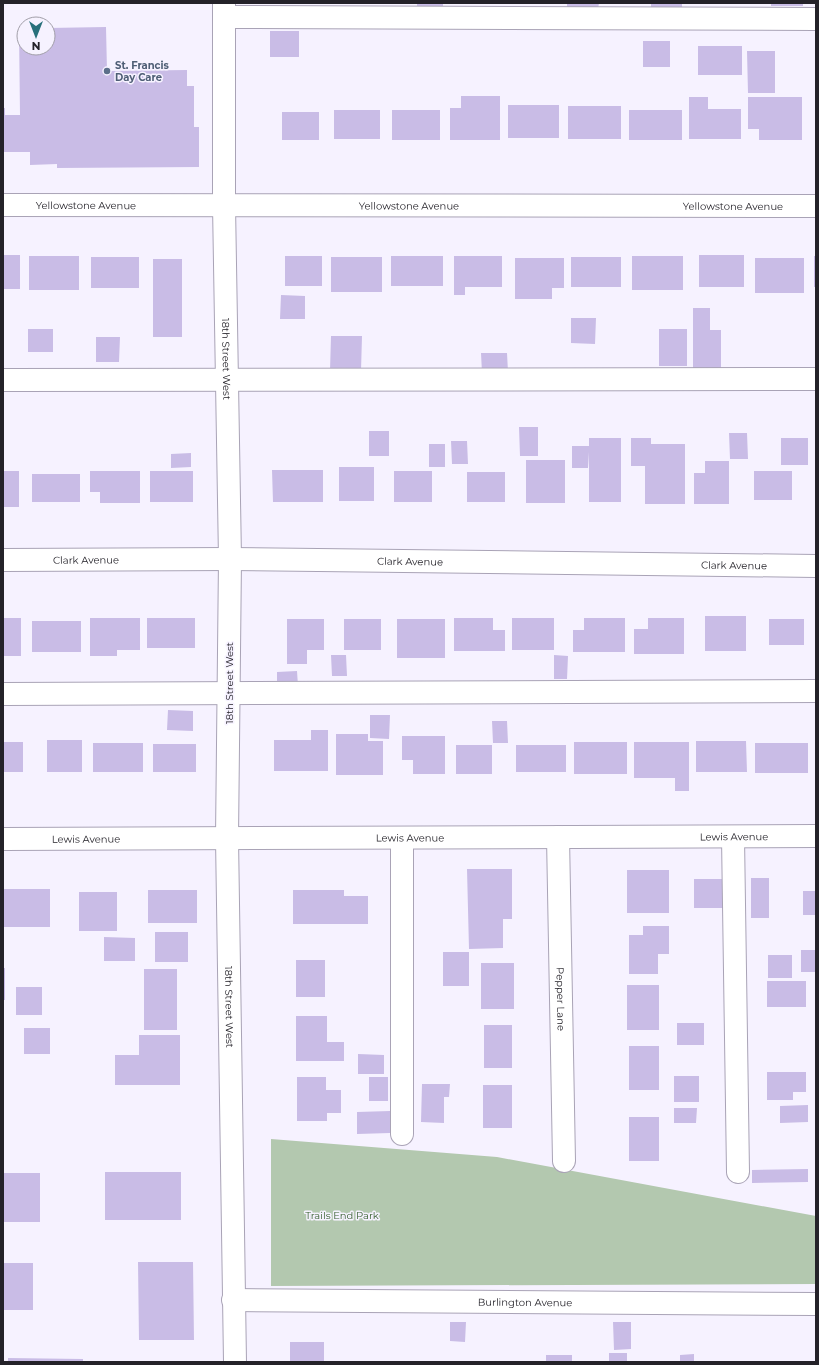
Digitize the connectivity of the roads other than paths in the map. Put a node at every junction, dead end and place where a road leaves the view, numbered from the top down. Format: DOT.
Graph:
graph roads {
  1 [pos="224,10"];
  2 [pos="816,20"];
  3 [pos="3,205"];
  4 [pos="224,206"];
  5 [pos="816,206"];
  6 [pos="3,380"];
  7 [pos="227,380"];
  8 [pos="816,380"];
  9 [pos="230,559"];
  10 [pos="3,560"];
  11 [pos="816,566"];
  12 [pos="816,691"];
  13 [pos="229,693"];
  14 [pos="3,694"];
  15 [pos="816,836"];
  16 [pos="558,837"];
  17 [pos="733,837"];
  18 [pos="227,838"];
  19 [pos="402,838"];
  20 [pos="3,839"];
  21 [pos="402,1134"];
  22 [pos="564,1162"];
  23 [pos="738,1172"];
  24 [pos="233,1300"];
  25 [pos="816,1304"];
  26 [pos="235,1362"];
  1 -- 2 [label="street"];
  1 -- 4 [label="street, 18th Street West"];
  3 -- 4 [label="street, Yellowstone Avenue"];
  4 -- 5 [label="street, Yellowstone Avenue"];
  4 -- 7 [label="street, 18th Street West"];
  6 -- 7 [label="street"];
  7 -- 8 [label="street"];
  7 -- 9 [label="street, 18th Street West"];
  9 -- 10 [label="street, Clark Avenue"];
  9 -- 11 [label="street, Clark Avenue"];
  9 -- 13 [label="street, 18th Street West"];
  12 -- 13 [label="street"];
  13 -- 14 [label="street"];
  13 -- 18 [label="street, 18th Street West"];
  15 -- 17 [label="street, Lewis Avenue"];
  16 -- 17 [label="street, Lewis Avenue"];
  16 -- 19 [label="street, Lewis Avenue"];
  16 -- 22 [label="street, Pepper Lane"];
  17 -- 23 [label="street"];
  18 -- 19 [label="street, Lewis Avenue"];
  18 -- 20 [label="street, Lewis Avenue"];
  18 -- 24 [label="street, 18th Street West"];
  19 -- 21 [label="street"];
  24 -- 25 [label="street, Burlington Avenue"];
  24 -- 26 [label="street, 18th Street West"];
}
